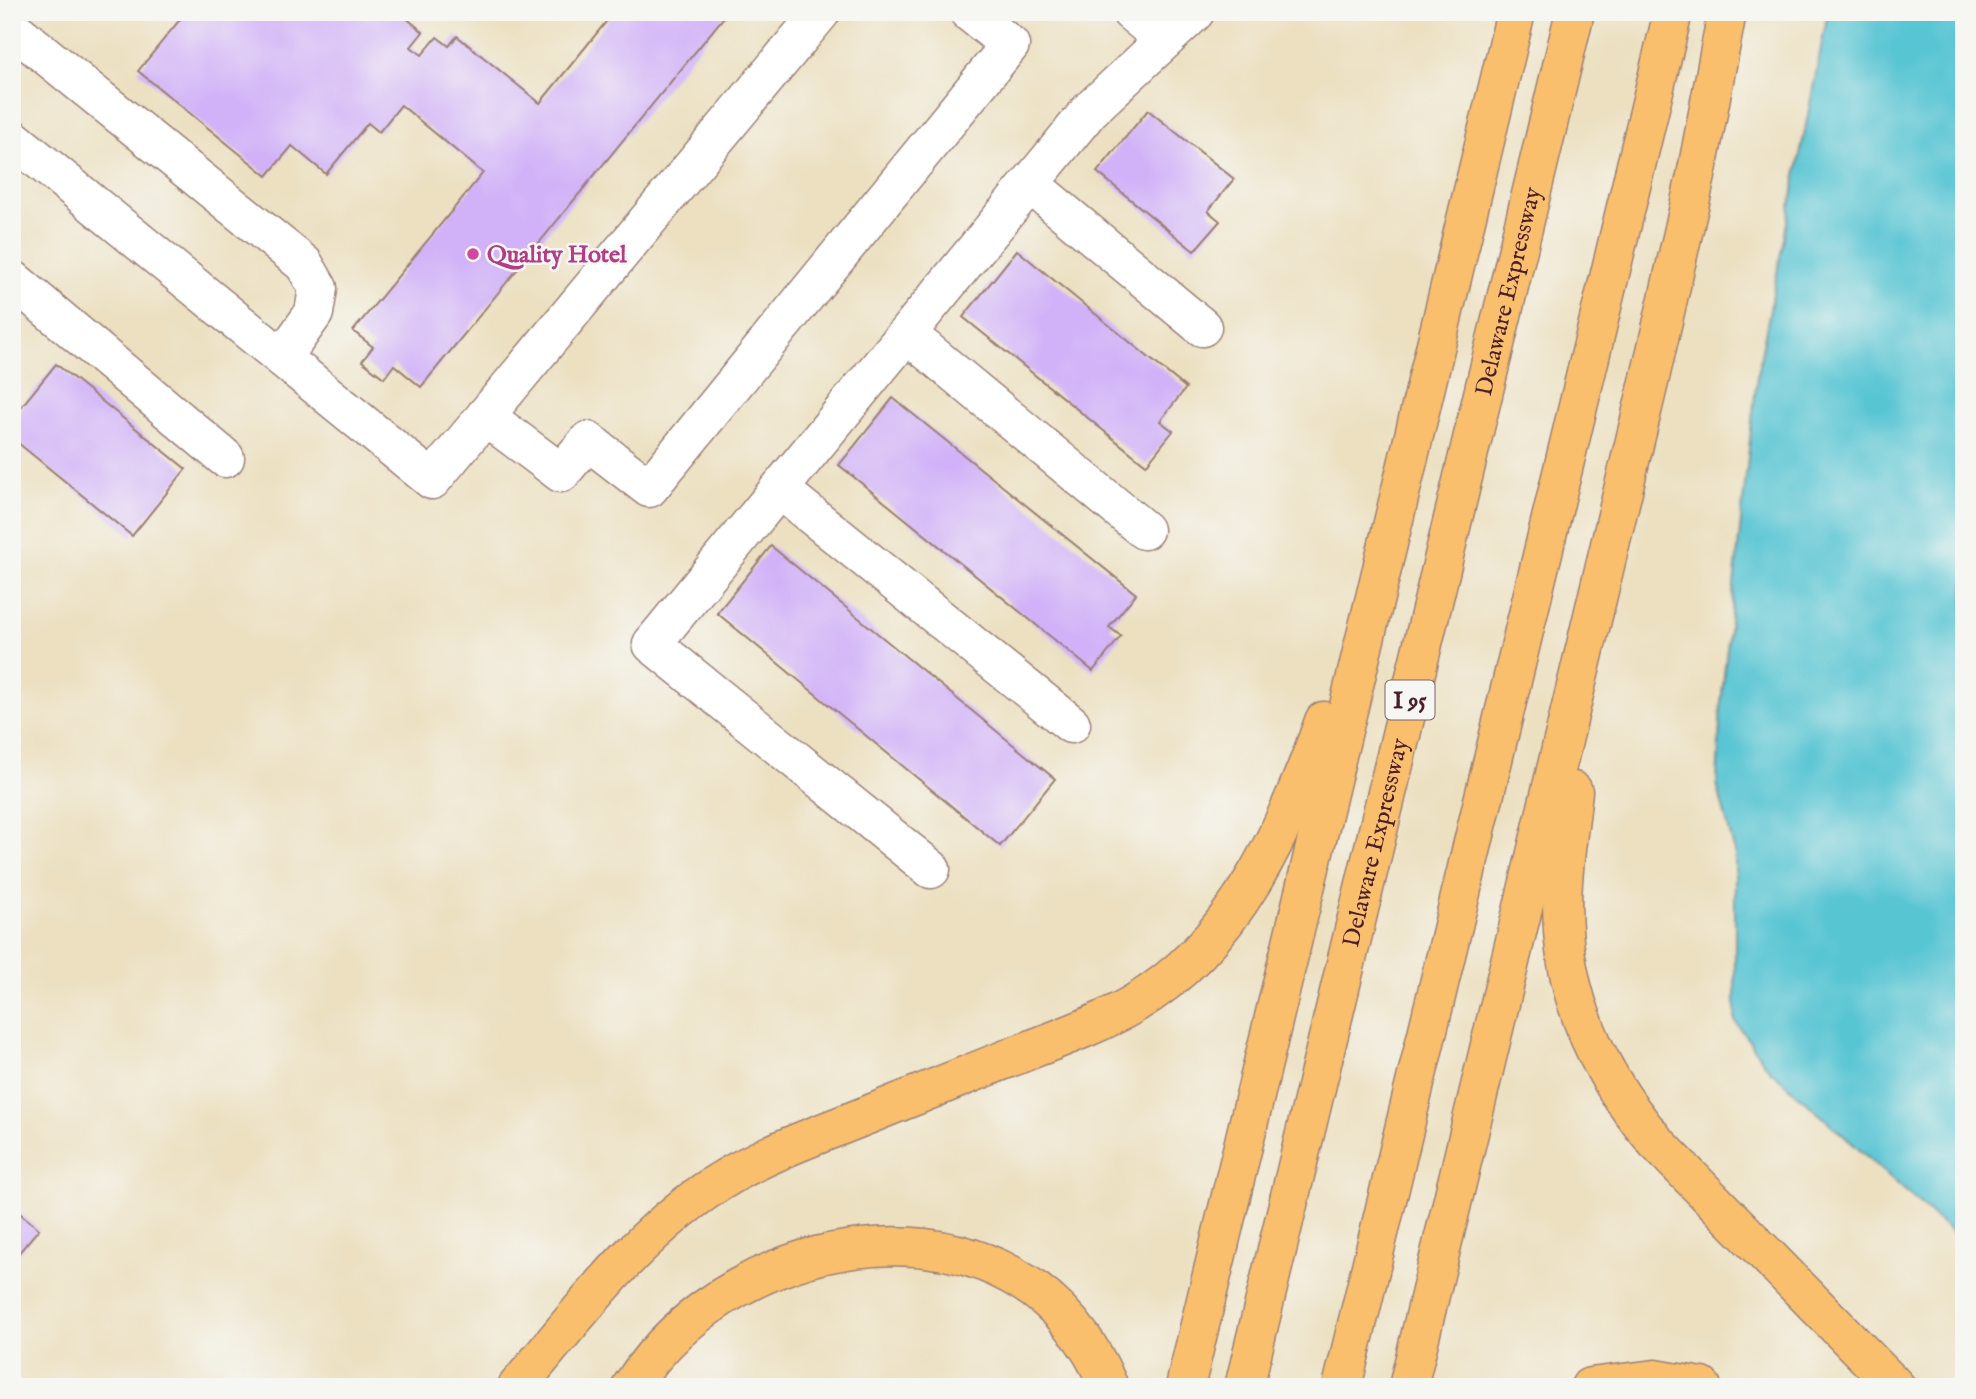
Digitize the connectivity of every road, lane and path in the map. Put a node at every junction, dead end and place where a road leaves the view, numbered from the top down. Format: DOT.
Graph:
graph roads {
  1 [pos="821,12"];
  2 [pos="969,12"];
  3 [pos="1131,12"];
  4 [pos="1195,12"];
  5 [pos="1516,12"];
  6 [pos="1576,12"];
  7 [pos="1673,12"];
  8 [pos="1727,12"];
  9 [pos="12,28"];
  10 [pos="1166,40"];
  11 [pos="12,138"];
  12 [pos="1030,184"];
  13 [pos="12,279"];
  14 [pos="1202,327"];
  15 [pos="907,334"];
  16 [pos="282,358"];
  17 [pos="485,416"];
  18 [pos="225,458"];
  19 [pos="779,489"];
  20 [pos="1144,530"];
  21 [pos="1384,550"];
  22 [pos="1588,643"];
  23 [pos="1071,724"];
  24 [pos="931,869"];
  25 [pos="517,1387"];
  26 [pos="631,1387"];
  27 [pos="1109,1387"];
  28 [pos="1185,1387"];
  29 [pos="1244,1387"];
  30 [pos="1342,1387"];
  31 [pos="1408,1387"];
  32 [pos="1590,1387"];
  33 [pos="1702,1387"];
  34 [pos="1896,1387"];
  1 -- 17 [label="lane"];
  2 -- 17 [label="lane"];
  3 -- 10 [label="lane"];
  4 -- 10 [label="lane"];
  5 -- 21 [label="highway"];
  6 -- 29 [label="highway, Delaware Expressway / I 95"];
  7 -- 30 [label="highway"];
  8 -- 22 [label="highway"];
  9 -- 16 [label="lane"];
  10 -- 12 [label="lane"];
  11 -- 16 [label="lane"];
  12 -- 14 [label="lane"];
  12 -- 15 [label="lane"];
  13 -- 18 [label="lane"];
  15 -- 19 [label="lane"];
  15 -- 20 [label="lane"];
  16 -- 17 [label="lane"];
  19 -- 23 [label="lane"];
  19 -- 24 [label="lane"];
  21 -- 25 [label="highway"];
  21 -- 28 [label="highway"];
  22 -- 31 [label="highway"];
  22 -- 34 [label="highway"];
  26 -- 27 [label="highway"];
  32 -- 33 [label="highway"];
}
